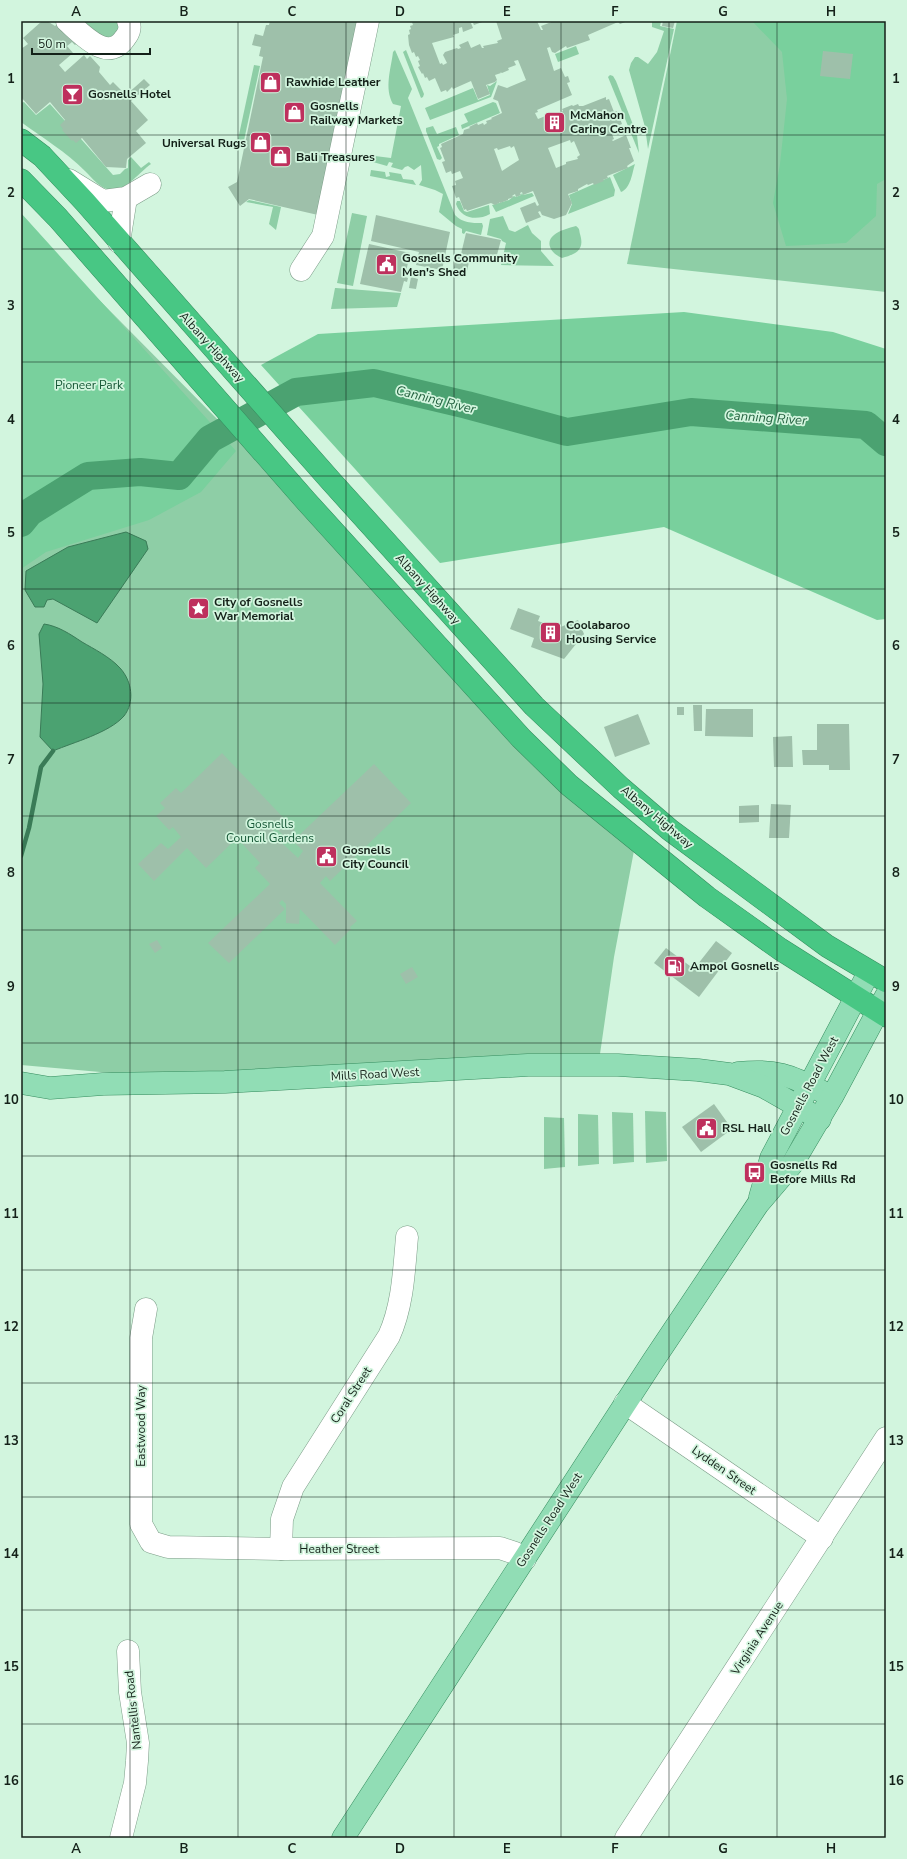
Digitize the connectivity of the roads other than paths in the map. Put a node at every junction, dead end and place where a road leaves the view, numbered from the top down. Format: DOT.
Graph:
graph roads {
  1 [pos="67,21"];
  2 [pos="128,21"];
  3 [pos="368,21"];
  4 [pos="21,140"];
  5 [pos="55,170"];
  6 [pos="21,180"];
  7 [pos="150,184"];
  8 [pos="126,198"];
  9 [pos="120,242"];
  10 [pos="301,270"];
  11 [pos="491,659"];
  12 [pos="584,797"];
  13 [pos="878,977"];
  14 [pos="855,997"];
  15 [pos="883,1008"];
  16 [pos="728,1074"];
  17 [pos="21,1083"];
  18 [pos="810,1086"];
  19 [pos="832,1097"];
  20 [pos="798,1107"];
  21 [pos="820,1119"];
  22 [pos="758,1204"];
  23 [pos="408,1237"];
  24 [pos="146,1309"];
  25 [pos="625,1403"];
  26 [pos="886,1438"];
  27 [pos="822,1538"];
  28 [pos="151,1542"];
  29 [pos="281,1549"];
  30 [pos="525,1559"];
  31 [pos="128,1651"];
  32 [pos="121,1838"];
  33 [pos="343,1838"];
  34 [pos="626,1838"];
  1 -- 2 [label="street"];
  3 -- 10 [label="street"];
  4 -- 5 [label="highway, Albany Highway"];
  5 -- 8 [label="street"];
  5 -- 9 [label="highway, Albany Highway"];
  6 -- 12 [label="highway"];
  7 -- 8 [label="street"];
  8 -- 9 [label="street"];
  9 -- 11 [label="highway, Albany Highway"];
  11 -- 12 [label="highway"];
  11 -- 13 [label="highway, Albany Highway"];
  12 -- 14 [label="highway"];
  13 -- 14 [label="main road, Gosnells Road West"];
  14 -- 15 [label="highway"];
  14 -- 18 [label="main road, Gosnells Road West"];
  15 -- 19 [label="main road, Gosnells Road West"];
  16 -- 17 [label="main road, Mills Road West"];
  16 -- 18 [label="main road, Mills Road West"];
  16 -- 20 [label="main road, Mills Road West"];
  18 -- 19 [label="main road, Mills Road West"];
  18 -- 20 [label="main road, Gosnells Road West"];
  19 -- 21 [label="main road, Gosnells Road West"];
  20 -- 21 [label="main road, Mills Road West"];
  20 -- 22 [label="main road, Gosnells Road West"];
  21 -- 22 [label="main road, Gosnells Road West"];
  22 -- 25 [label="main road, Gosnells Road West"];
  23 -- 29 [label="street, Coral Street"];
  24 -- 28 [label="street, Eastwood Way"];
  25 -- 27 [label="street, Lydden Street"];
  25 -- 30 [label="main road, Gosnells Road West"];
  26 -- 27 [label="street, Virginia Avenue"];
  27 -- 34 [label="street, Virginia Avenue"];
  28 -- 29 [label="street, Heather Street"];
  29 -- 30 [label="street, Heather Street"];
  30 -- 33 [label="main road, Gosnells Road West"];
  31 -- 32 [label="street, Nantellis Road"];
}
